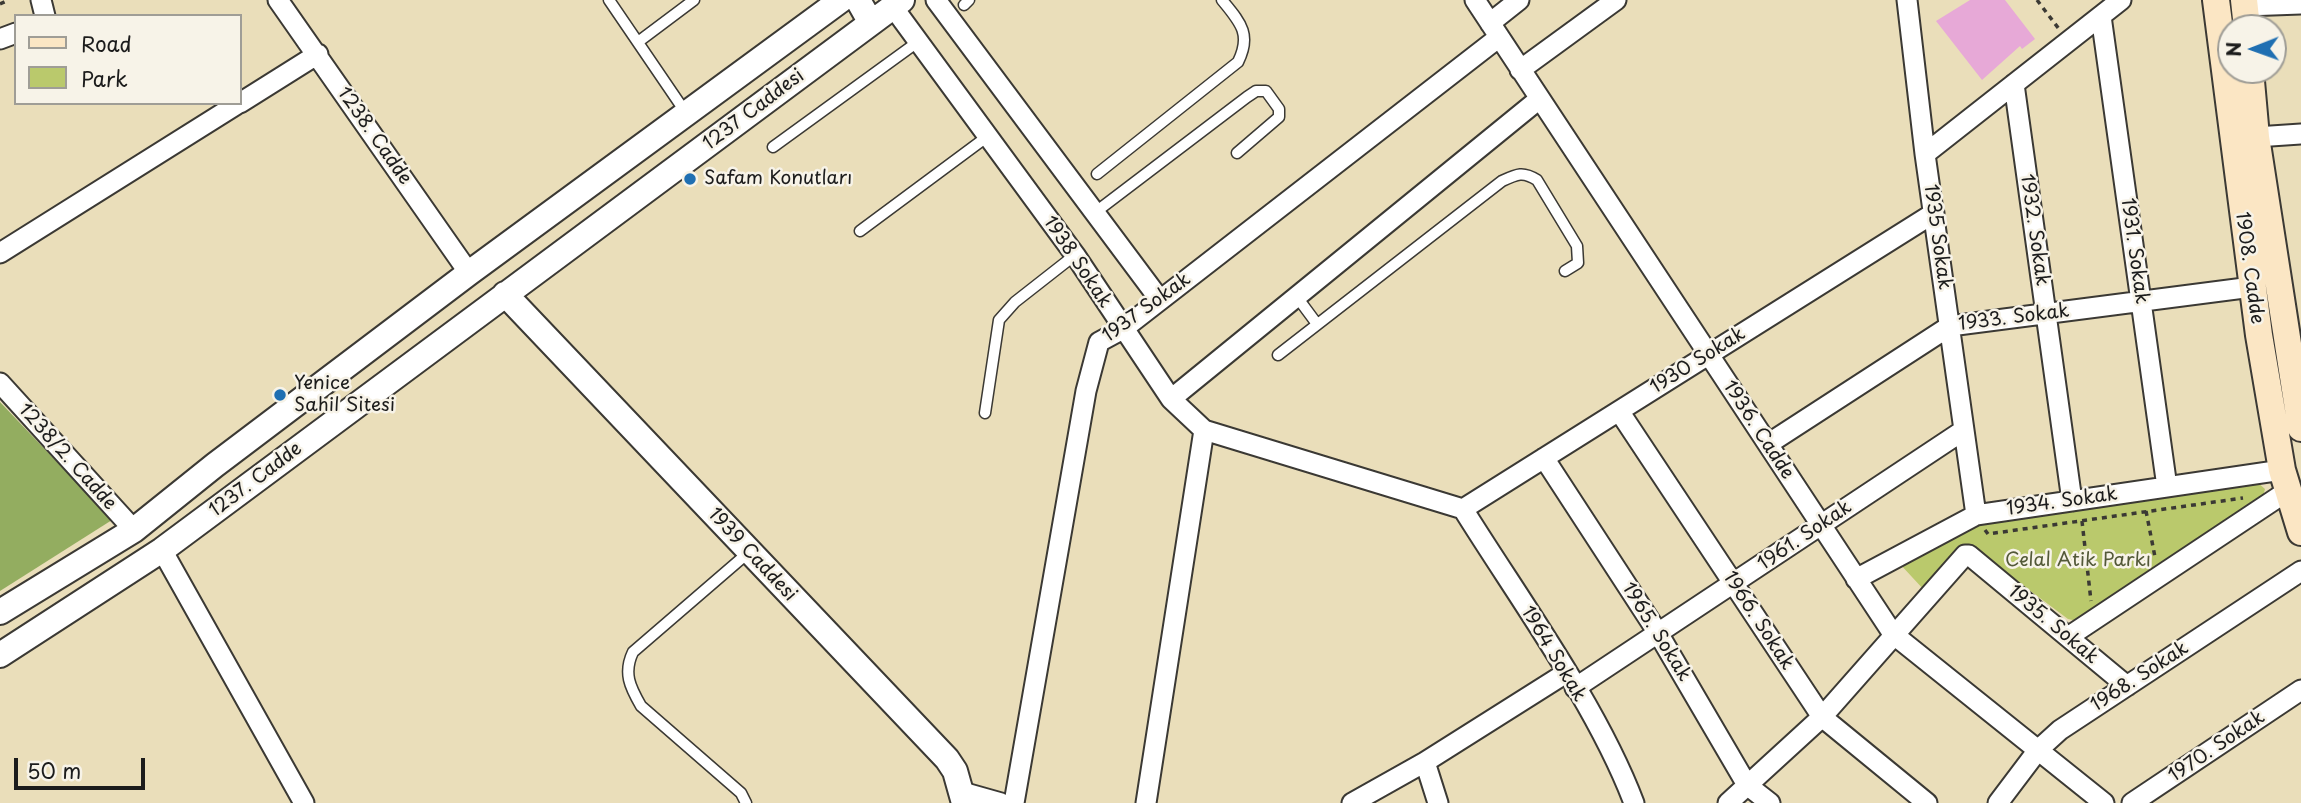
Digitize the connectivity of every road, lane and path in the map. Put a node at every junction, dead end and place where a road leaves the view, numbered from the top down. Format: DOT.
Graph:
graph roads {
  1 [pos="9,0"];
  2 [pos="278,0"];
  3 [pos="609,0"];
  4 [pos="694,0"];
  5 [pos="841,0"];
  6 [pos="858,0"];
  7 [pos="936,0"];
  8 [pos="1222,0"];
  9 [pos="1475,0"];
  10 [pos="1519,0"];
  11 [pos="1616,0"];
  12 [pos="1907,0"];
  13 [pos="2037,0"];
  14 [pos="2121,0"];
  15 [pos="2216,0"];
  16 [pos="897,3"];
  17 [pos="0,4"];
  18 [pos="2301,4"];
  19 [pos="2245,11"];
  20 [pos="2101,16"];
  21 [pos="871,23"];
  22 [pos="1494,30"];
  23 [pos="919,41"];
  24 [pos="2068,41"];
  25 [pos="638,42"];
  26 [pos="318,54"];
  27 [pos="1520,70"];
  28 [pos="2014,84"];
  29 [pos="2251,84"];
  30 [pos="1538,100"];
  31 [pos="242,101"];
  32 [pos="236,105"];
  33 [pos="687,113"];
  34 [pos="2301,134"];
  35 [pos="988,136"];
  36 [pos="2256,137"];
  37 [pos="773,147"];
  38 [pos="1237,153"];
  39 [pos="1925,154"];
  40 [pos="1097,174"];
  41 [pos="1097,211"];
  42 [pos="1934,213"];
  43 [pos="860,231"];
  44 [pos="0,253"];
  45 [pos="1075,255"];
  46 [pos="1565,271"];
  47 [pos="469,273"];
  48 [pos="2252,288"];
  49 [pos="505,294"];
  50 [pos="1297,297"];
  51 [pos="1160,300"];
  52 [pos="2141,302"];
  53 [pos="2046,314"];
  54 [pos="1317,324"];
  55 [pos="1950,326"];
  56 [pos="1123,330"];
  57 [pos="1278,355"];
  58 [pos="1709,355"];
  59 [pos="0,383"];
  60 [pos="1171,399"];
  61 [pos="1619,411"];
  62 [pos="985,412"];
  63 [pos="2301,428"];
  64 [pos="1203,430"];
  65 [pos="1964,430"];
  66 [pos="1768,444"];
  67 [pos="1544,458"];
  68 [pos="2284,481"];
  69 [pos="2167,487"];
  70 [pos="2248,497"];
  71 [pos="2076,500"];
  72 [pos="1463,509"];
  73 [pos="2146,511"];
  74 [pos="1976,515"];
  75 [pos="2082,520"];
  76 [pos="1821,525"];
  77 [pos="134,530"];
  78 [pos="2301,532"];
  79 [pos="162,550"];
  80 [pos="749,552"];
  81 [pos="2301,571"];
  82 [pos="2158,577"];
  83 [pos="1856,579"];
  84 [pos="1734,583"];
  85 [pos="0,612"];
  86 [pos="2093,620"];
  87 [pos="1658,633"];
  88 [pos="1893,634"];
  89 [pos="2068,637"];
  90 [pos="0,654"];
  91 [pos="1570,681"];
  92 [pos="2127,686"];
  93 [pos="2301,690"];
  94 [pos="1822,717"];
  95 [pos="2038,750"];
  96 [pos="1424,762"];
  97 [pos="1747,785"];
  98 [pos="963,797"];
  99 [pos="304,803"];
  100 [pos="746,803"];
  101 [pos="1001,803"];
  102 [pos="1014,803"];
  103 [pos="1146,803"];
  104 [pos="1352,803"];
  105 [pos="1438,803"];
  106 [pos="1634,803"];
  107 [pos="1728,803"];
  108 [pos="1770,803"];
  109 [pos="1927,803"];
  110 [pos="1997,803"];
  111 [pos="2104,803"];
  112 [pos="2132,803"];
  1 -- 17 [label="path"];
  2 -- 26 [label="street, 1238. Cadde"];
  3 -- 25 [label="lane"];
  4 -- 25 [label="lane"];
  5 -- 33 [label="street, 1237 Caddesi"];
  6 -- 21 [label="street"];
  7 -- 41 [label="street"];
  8 -- 40 [label="lane"];
  9 -- 22 [label="street, 1936. Cadde"];
  10 -- 22 [label="street, 1937 Sokak"];
  11 -- 27 [label="street"];
  12 -- 39 [label="street, 1935 Sokak"];
  13 -- 24 [label="path"];
  14 -- 20 [label="street"];
  15 -- 48 [label="main road, 1908. Cadde"];
  16 -- 21 [label="street, 1237 Caddesi"];
  16 -- 23 [label="street, 1938 Sokak"];
  18 -- 19 [label="street"];
  20 -- 24 [label="street"];
  20 -- 52 [label="street, 1931. Sokak"];
  21 -- 49 [label="street, 1237 Caddesi"];
  22 -- 27 [label="street, 1936. Cadde"];
  22 -- 51 [label="street, 1937 Sokak"];
  23 -- 35 [label="street, 1938 Sokak"];
  23 -- 37 [label="lane"];
  24 -- 28 [label="street"];
  25 -- 33 [label="lane"];
  26 -- 31 [label="street"];
  26 -- 47 [label="street, 1238. Cadde"];
  27 -- 30 [label="street, 1936. Cadde"];
  28 -- 39 [label="street"];
  28 -- 53 [label="street, 1932. Sokak"];
  29 -- 36 [label="main road, 1908. Cadde"];
  30 -- 50 [label="street"];
  30 -- 58 [label="street, 1936. Cadde"];
  32 -- 44 [label="street"];
  33 -- 47 [label="street, 1237 Caddesi"];
  34 -- 36 [label="street"];
  35 -- 43 [label="lane"];
  35 -- 45 [label="street, 1938 Sokak"];
  36 -- 63 [label="main road, 1908. Cadde"];
  38 -- 41 [label="lane"];
  39 -- 42 [label="street, 1935 Sokak"];
  41 -- 51 [label="street"];
  42 -- 55 [label="street, 1935 Sokak"];
  42 -- 58 [label="street, 1930 Sokak"];
  45 -- 56 [label="street, 1938 Sokak"];
  45 -- 62 [label="lane"];
  46 -- 54 [label="lane"];
  47 -- 77 [label="street, 1237. Cadde"];
  48 -- 52 [label="street, 1933. Sokak"];
  48 -- 68 [label="main road, 1908. Cadde"];
  49 -- 79 [label="street, 1237. Cadde"];
  49 -- 80 [label="street, 1939 Caddesi"];
  50 -- 54 [label="lane"];
  50 -- 60 [label="street"];
  51 -- 56 [label="street, 1937 Sokak"];
  52 -- 53 [label="street, 1933. Sokak"];
  52 -- 69 [label="street, 1931. Sokak"];
  53 -- 55 [label="street, 1933. Sokak"];
  53 -- 71 [label="street, 1932. Sokak"];
  54 -- 57 [label="lane"];
  55 -- 65 [label="street, 1935 Sokak"];
  55 -- 66 [label="street, 1933. Sokak"];
  56 -- 60 [label="street, 1938 Sokak"];
  56 -- 102 [label="street, 1937 Sokak"];
  58 -- 61 [label="street, 1930 Sokak"];
  58 -- 66 [label="street, 1936. Cadde"];
  59 -- 77 [label="street, 1238/2. Cadde"];
  60 -- 64 [label="street, 1938 Sokak"];
  61 -- 67 [label="street, 1930 Sokak"];
  61 -- 84 [label="street, 1966. Sokak"];
  64 -- 72 [label="street, 1938 Sokak"];
  64 -- 103 [label="street"];
  65 -- 74 [label="street, 1935 Sokak"];
  65 -- 76 [label="street, 1961. Sokak"];
  66 -- 76 [label="street, 1936. Cadde"];
  67 -- 72 [label="street, 1930 Sokak"];
  67 -- 87 [label="street, 1965. Sokak"];
  68 -- 69 [label="street, 1934. Sokak"];
  68 -- 78 [label="main road, 1908. Cadde"];
  68 -- 82 [label="street"];
  69 -- 71 [label="street, 1934. Sokak"];
  70 -- 73 [label="path"];
  71 -- 74 [label="street, 1934. Sokak"];
  71 -- 75 [label="path"];
  72 -- 91 [label="street, 1964 Sokak"];
  73 -- 75 [label="path"];
  73 -- 82 [label="path"];
  74 -- 75 [label="path"];
  74 -- 83 [label="street, 1934. Sokak"];
  75 -- 86 [label="path"];
  76 -- 83 [label="street, 1936. Cadde"];
  76 -- 84 [label="street, 1961. Sokak"];
  77 -- 85 [label="street, 1237. Cadde"];
  79 -- 90 [label="street, 1237. Cadde"];
  79 -- 99 [label="street"];
  80 -- 98 [label="street, 1939 Caddesi"];
  80 -- 100 [label="lane"];
  81 -- 92 [label="street, 1968. Sokak"];
  82 -- 86 [label="street"];
  83 -- 88 [label="street, 1936. Cadde"];
  84 -- 87 [label="street, 1961. Sokak"];
  84 -- 94 [label="street, 1966. Sokak"];
  86 -- 89 [label="street"];
  87 -- 91 [label="street, 1961. Sokak"];
  87 -- 97 [label="street, 1965. Sokak"];
  88 -- 89 [label="street, 1935. Sokak"];
  88 -- 94 [label="street"];
  88 -- 95 [label="street, 1936. Cadde"];
  89 -- 92 [label="street, 1935. Sokak"];
  91 -- 96 [label="street, 1961. Sokak"];
  91 -- 106 [label="street, 1964 Sokak"];
  92 -- 95 [label="street, 1968. Sokak"];
  93 -- 112 [label="street, 1970. Sokak"];
  94 -- 97 [label="street"];
  94 -- 109 [label="street, 1966. Sokak"];
  95 -- 110 [label="street, 1968. Sokak"];
  95 -- 111 [label="street, 1936. Cadde"];
  96 -- 104 [label="street, 1961. Sokak"];
  96 -- 105 [label="street"];
  97 -- 107 [label="street"];
  97 -- 108 [label="street, 1965. Sokak"];
  98 -- 101 [label="street, 1939 Caddesi"];
}
